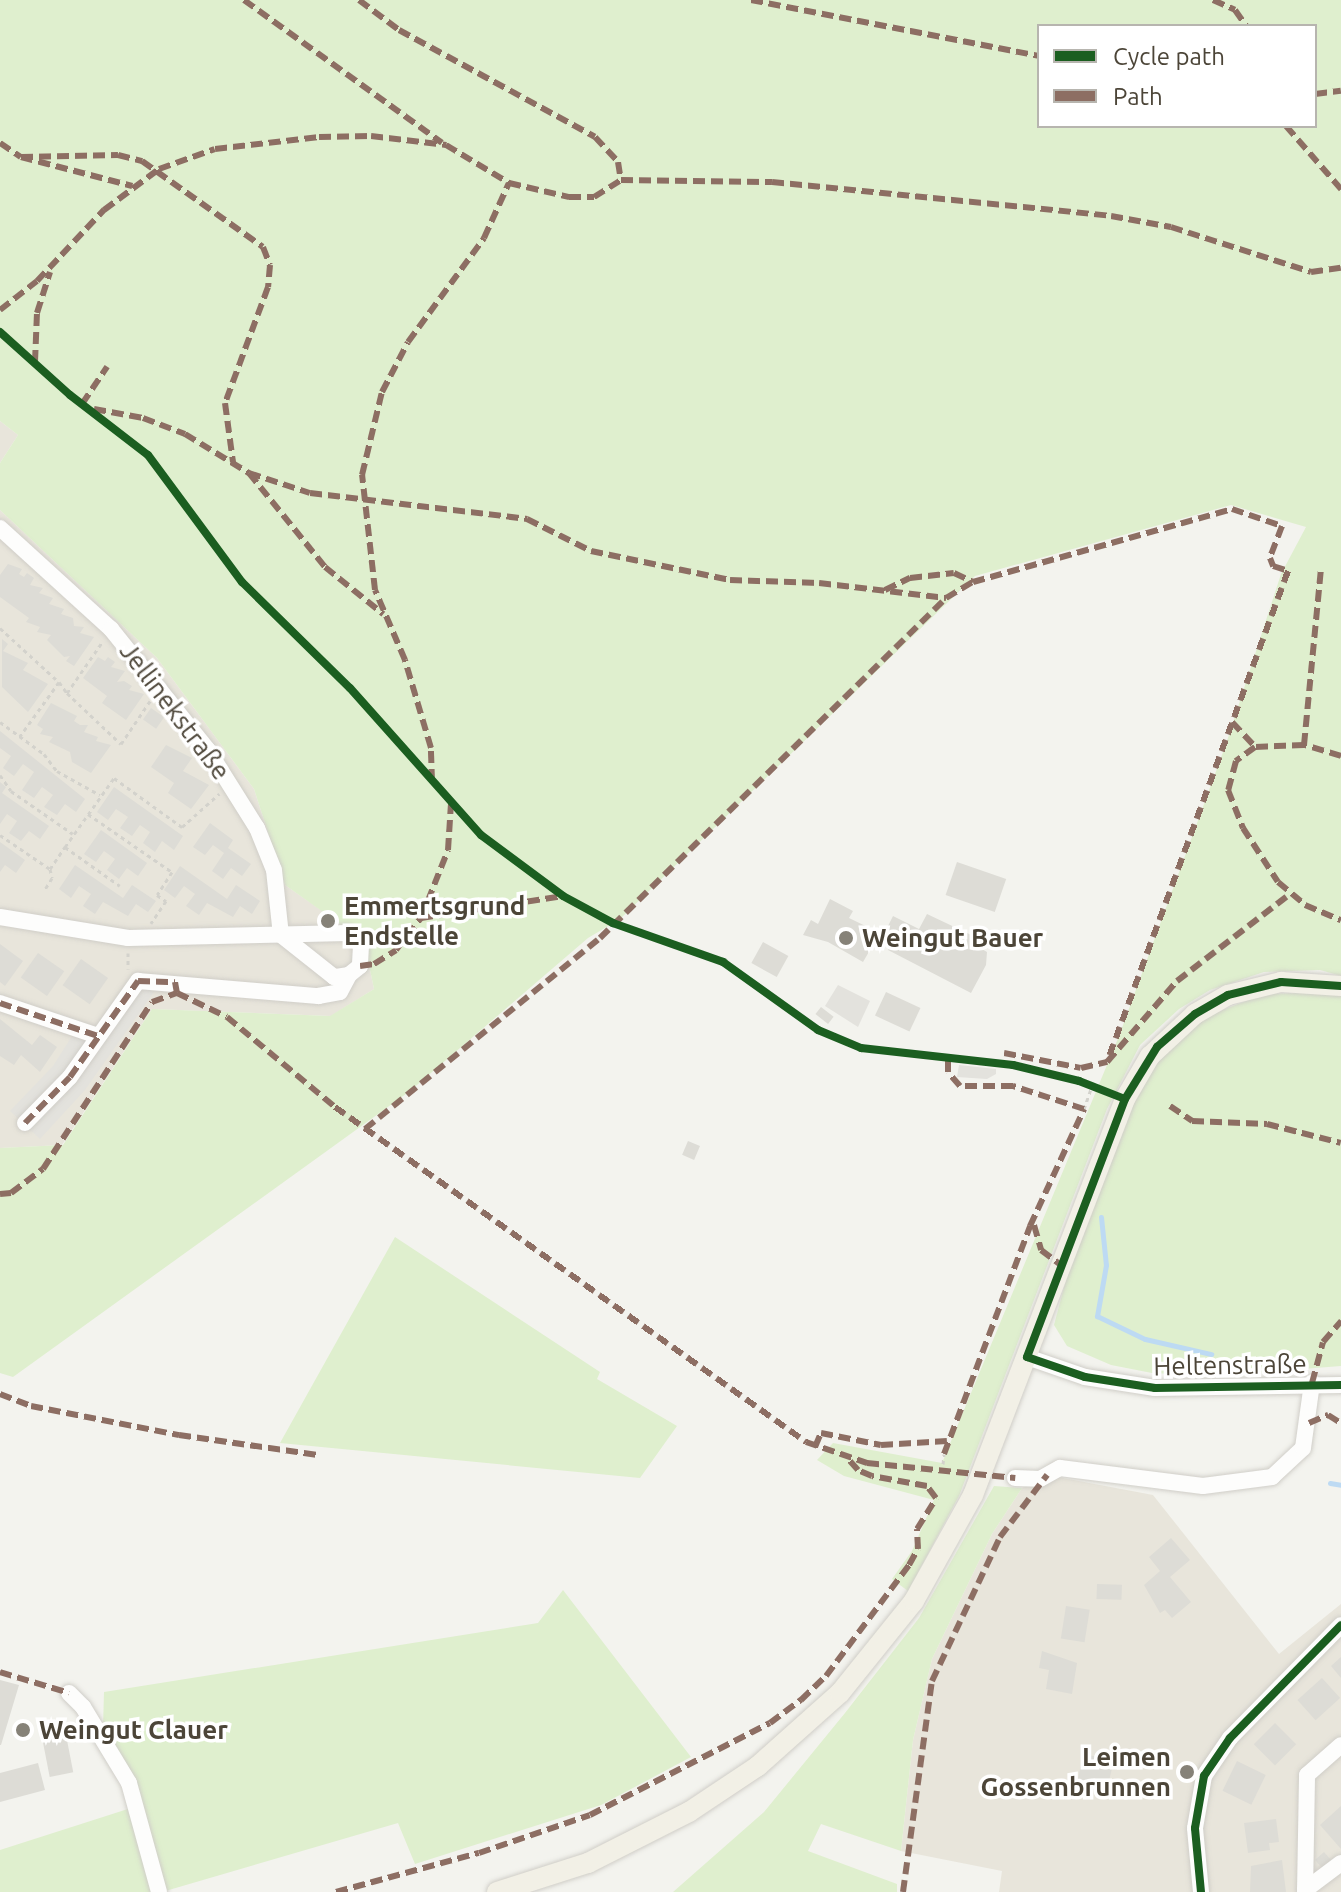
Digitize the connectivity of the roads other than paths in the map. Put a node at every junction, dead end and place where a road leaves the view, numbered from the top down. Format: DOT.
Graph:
graph roads {
  1 [pos="0,528"];
  2 [pos="0,917"];
  3 [pos="281,935"];
  4 [pos="349,975"];
  5 [pos="1341,986"];
  6 [pos="0,1003"];
  7 [pos="98,1036"];
  8 [pos="25,1123"];
  9 [pos="1027,1357"];
  10 [pos="1312,1383"];
  11 [pos="1341,1385"];
  12 [pos="1015,1478"];
  13 [pos="1341,1625"];
  14 [pos="69,1693"];
  15 [pos="1341,1745"];
  16 [pos="1341,1863"];
  17 [pos="1305,1891"];
  18 [pos="159,1892"];
  19 [pos="497,1892"];
  20 [pos="1201,1892"];
  1 -- 3 [label="street, Jellinekstraße"];
  2 -- 3 [label="street"];
  3 -- 4 [label="street"];
  3 -- 4 [label="street"];
  4 -- 7 [label="street"];
  5 -- 9 [label="main road"];
  6 -- 7 [label="street"];
  7 -- 8 [label="street"];
  9 -- 10 [label="street, Heltenstraße"];
  9 -- 19 [label="main road"];
  10 -- 11 [label="street, Heltenstraße"];
  10 -- 12 [label="street, Heltenstraße"];
  13 -- 20 [label="street"];
  14 -- 18 [label="street"];
  15 -- 17 [label="street"];
  16 -- 17 [label="street"];
}
